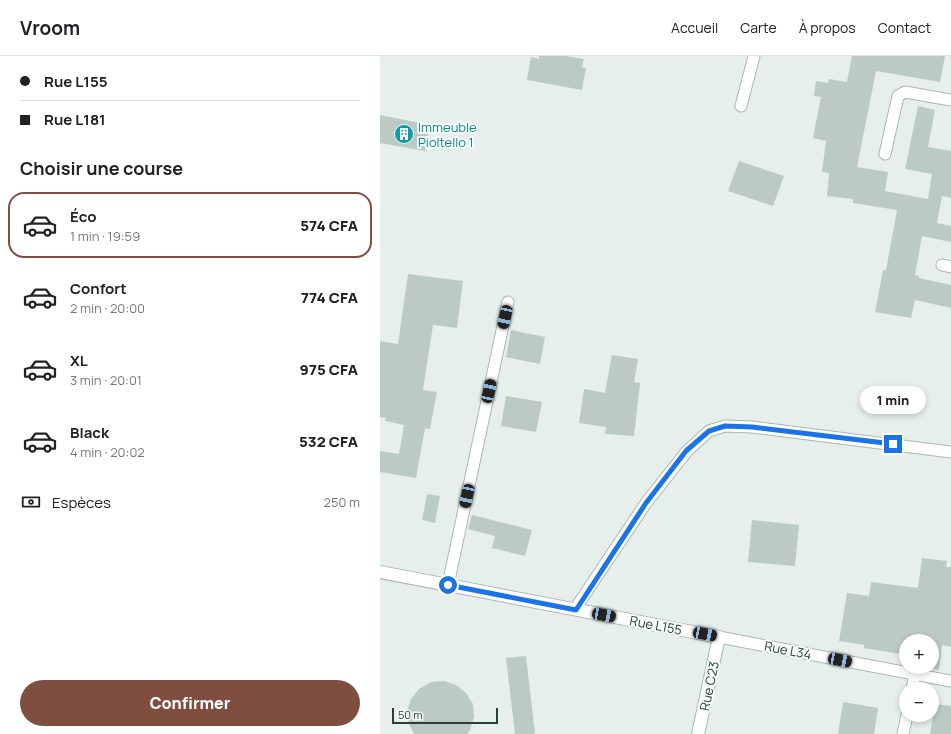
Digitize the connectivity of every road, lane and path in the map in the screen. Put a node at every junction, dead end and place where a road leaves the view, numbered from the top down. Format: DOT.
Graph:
graph roads {
  1 [pos="754,56"];
  2 [pos="951,100"];
  3 [pos="741,106"];
  4 [pos="885,154"];
  5 [pos="508,302"];
  6 [pos="951,452"];
  7 [pos="380,572"];
  8 [pos="448,585"];
  9 [pos="576,610"];
  10 [pos="719,637"];
  11 [pos="899,671"];
  12 [pos="915,674"];
  13 [pos="951,681"];
  14 [pos="913,682"];
  15 [pos="906,722"];
  16 [pos="698,734"];
  17 [pos="903,734"];
  1 -- 3 [label="street"];
  2 -- 4 [label="street"];
  5 -- 8 [label="street"];
  6 -- 9 [label="street"];
  7 -- 8 [label="street, Rue L155"];
  8 -- 9 [label="street, Rue L155"];
  9 -- 10 [label="street, Rue L155"];
  10 -- 11 [label="street, Rue L34"];
  10 -- 16 [label="street, Rue C23"];
  12 -- 13 [label="street, Rue L34"];
  12 -- 14 [label="street"];
  15 -- 17 [label="street"];
}
